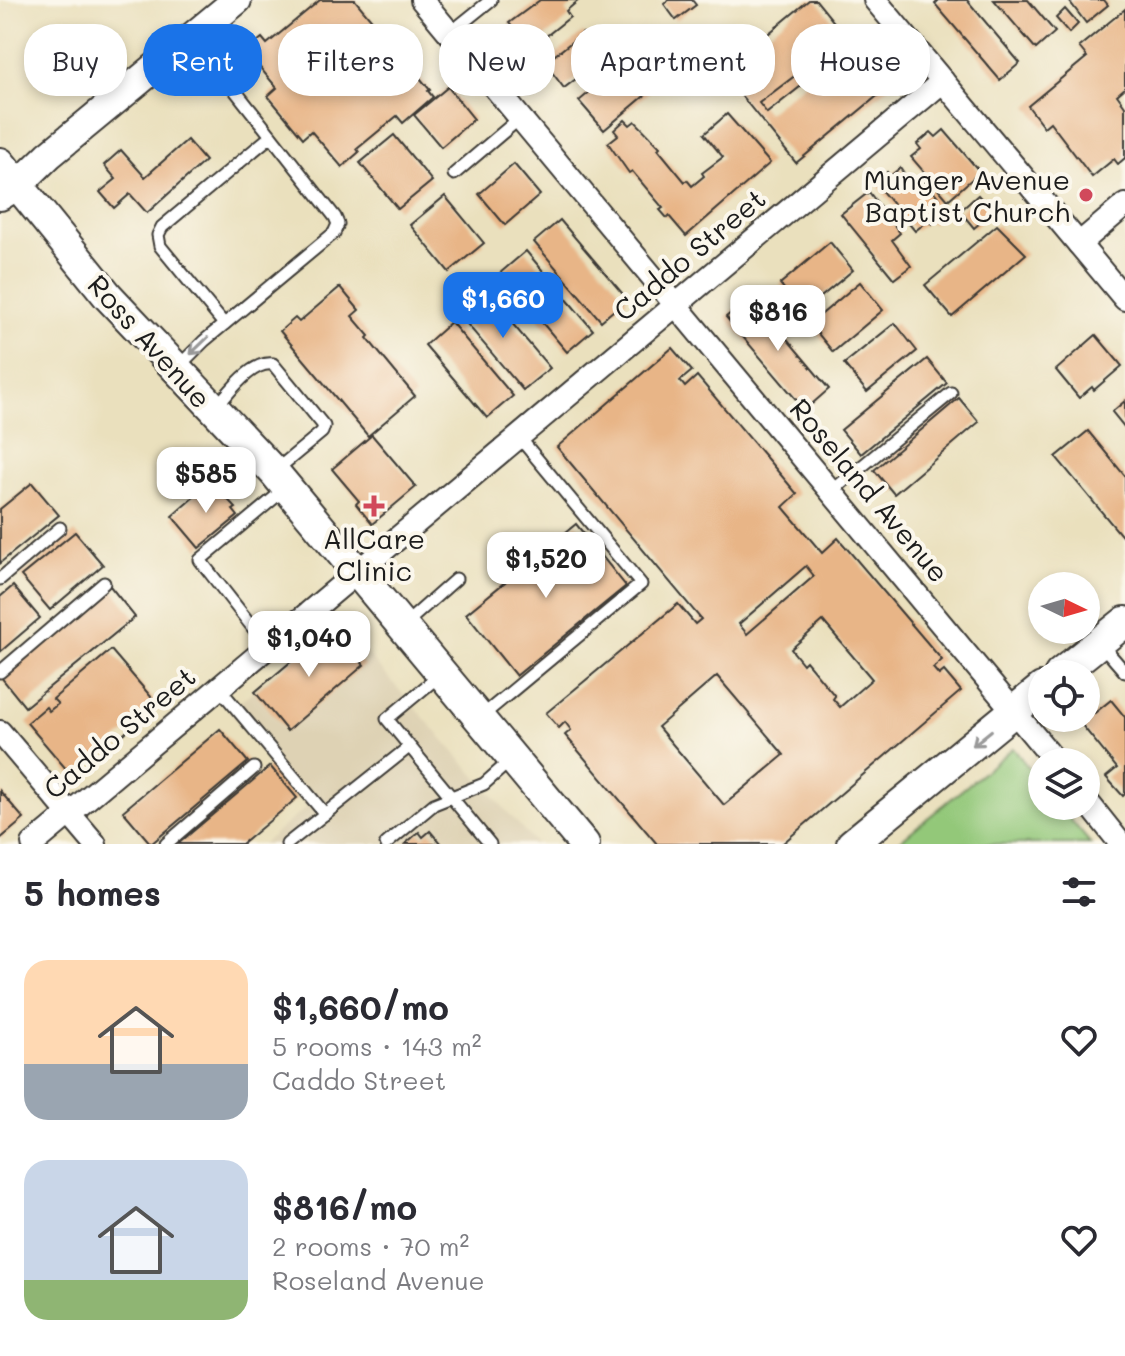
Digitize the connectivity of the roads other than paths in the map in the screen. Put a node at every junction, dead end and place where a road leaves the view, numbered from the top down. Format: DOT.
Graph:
graph roads {
  1 [pos="237,0"];
  2 [pos="422,0"];
  3 [pos="491,0"];
  4 [pos="875,0"];
  5 [pos="208,24"];
  6 [pos="442,24"];
  7 [pos="461,24"];
  8 [pos="143,77"];
  9 [pos="943,81"];
  10 [pos="239,96"];
  11 [pos="502,96"];
  12 [pos="520,118"];
  13 [pos="271,136"];
  14 [pos="454,174"];
  15 [pos="6,181"];
  16 [pos="1125,205"];
  17 [pos="1079,244"];
  18 [pos="1125,299"];
  19 [pos="676,304"];
  20 [pos="224,324"];
  21 [pos="175,370"];
  22 [pos="951,393"];
  23 [pos="212,410"];
  24 [pos="519,437"];
  25 [pos="280,480"];
  26 [pos="832,491"];
  27 [pos="60,528"];
  28 [pos="358,572"];
  29 [pos="0,579"];
  30 [pos="456,579"];
  31 [pos="104,583"];
  32 [pos="1125,622"];
  33 [pos="403,626"];
  34 [pos="1100,641"];
  35 [pos="1100,643"];
  36 [pos="1097,644"];
  37 [pos="268,647"];
  38 [pos="1077,660"];
  39 [pos="0,672"];
  40 [pos="1125,672"];
  41 [pos="441,674"];
  42 [pos="219,688"];
  43 [pos="1028,699"];
  44 [pos="1015,710"];
  45 [pos="478,718"];
  46 [pos="0,732"];
  47 [pos="409,747"];
  48 [pos="1045,748"];
  49 [pos="513,759"];
  50 [pos="254,768"];
  51 [pos="452,798"];
  52 [pos="69,813"];
  53 [pos="325,814"];
  54 [pos="1100,818"];
  55 [pos="33,844"];
  56 [pos="95,844"];
  57 [pos="166,844"];
  58 [pos="287,844"];
  59 [pos="386,844"];
  60 [pos="490,844"];
  61 [pos="584,844"];
  62 [pos="852,844"];
  63 [pos="1121,844"];
  1 -- 5 [label="street"];
  2 -- 6 [label="street, Roseland Avenue"];
  3 -- 7 [label="lane"];
  4 -- 9 [label="street"];
  8 -- 15 [label="street"];
  9 -- 17 [label="street"];
  9 -- 19 [label="street, Caddo Street"];
  10 -- 13 [label="lane"];
  11 -- 12 [label="street, Roseland Avenue"];
  12 -- 14 [label="lane"];
  12 -- 19 [label="street, Roseland Avenue"];
  13 -- 20 [label="lane"];
  13 -- 20 [label="lane"];
  15 -- 21 [label="main road, Ross Avenue"];
  16 -- 17 [label="street"];
  17 -- 18 [label="street"];
  19 -- 24 [label="street, Caddo Street"];
  19 -- 26 [label="street, Roseland Avenue"];
  20 -- 21 [label="lane, one-way"];
  21 -- 23 [label="main road, Ross Avenue"];
  22 -- 26 [label="lane"];
  23 -- 25 [label="main road, Ross Avenue"];
  23 -- 25 [label="lane"];
  24 -- 28 [label="street, Caddo Street"];
  24 -- 45 [label="lane"];
  25 -- 28 [label="main road, Ross Avenue"];
  25 -- 37 [label="lane"];
  26 -- 44 [label="street, Roseland Avenue"];
  27 -- 29 [label="lane"];
  28 -- 33 [label="main road, Ross Avenue"];
  28 -- 37 [label="street, Caddo Street"];
  30 -- 33 [label="lane"];
  31 -- 39 [label="lane"];
  32 -- 34 [label="main road"];
  33 -- 41 [label="main road, Ross Avenue"];
  35 -- 40 [label="lane"];
  36 -- 38 [label="main road"];
  37 -- 42 [label="street, Caddo Street"];
  41 -- 45 [label="main road, Ross Avenue"];
  41 -- 47 [label="lane"];
  42 -- 52 [label="street, Caddo Street"];
  42 -- 53 [label="lane"];
  43 -- 44 [label="main road"];
  44 -- 48 [label="street, Roseland Avenue"];
  44 -- 62 [label="main road, one-way"];
  45 -- 49 [label="main road, Ross Avenue"];
  46 -- 52 [label="street"];
  47 -- 51 [label="lane"];
  47 -- 53 [label="lane"];
  49 -- 51 [label="lane"];
  49 -- 61 [label="main road, Ross Avenue"];
  50 -- 57 [label="lane"];
  51 -- 59 [label="lane"];
  51 -- 60 [label="lane"];
  52 -- 55 [label="street, Caddo Street"];
  52 -- 56 [label="street"];
  53 -- 58 [label="lane"];
  54 -- 63 [label="street"];
}
